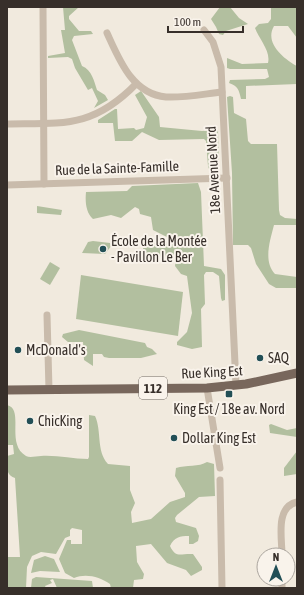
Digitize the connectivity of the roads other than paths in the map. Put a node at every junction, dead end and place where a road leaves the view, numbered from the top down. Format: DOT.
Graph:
graph roads {
  1 [pos="43,7"];
  2 [pos="204,30"];
  3 [pos="107,32"];
  4 [pos="136,84"];
  5 [pos="222,92"];
  6 [pos="44,123"];
  7 [pos="7,124"];
  8 [pos="227,178"];
  9 [pos="44,184"];
  10 [pos="7,185"];
  11 [pos="47,315"];
  12 [pos="297,373"];
  13 [pos="236,386"];
  14 [pos="207,388"];
  15 [pos="7,390"];
  16 [pos="49,390"];
  17 [pos="220,468"];
  18 [pos="220,480"];
  19 [pos="297,502"];
  20 [pos="282,547"];
  21 [pos="222,588"];
  1 -- 6 [label="street"];
  2 -- 5 [label="street, 18e Avenue Nord"];
  3 -- 4 [label="street"];
  4 -- 5 [label="street"];
  4 -- 6 [label="street"];
  5 -- 8 [label="street, 18e Avenue Nord"];
  6 -- 7 [label="street"];
  6 -- 9 [label="street"];
  8 -- 9 [label="street, Rue de la Sainte-Famille"];
  8 -- 13 [label="street, 18e Avenue Nord"];
  9 -- 10 [label="street, Rue de la Sainte-Famille"];
  11 -- 16 [label="street"];
  12 -- 13 [label="main road, Rue King Est / 112"];
  13 -- 14 [label="main road, Rue King Est / 112"];
  14 -- 16 [label="main road, Rue King Est / 112"];
  14 -- 17 [label="street"];
  15 -- 16 [label="main road, Rue King Est / 112"];
  18 -- 21 [label="street"];
  19 -- 20 [label="street"];
}
